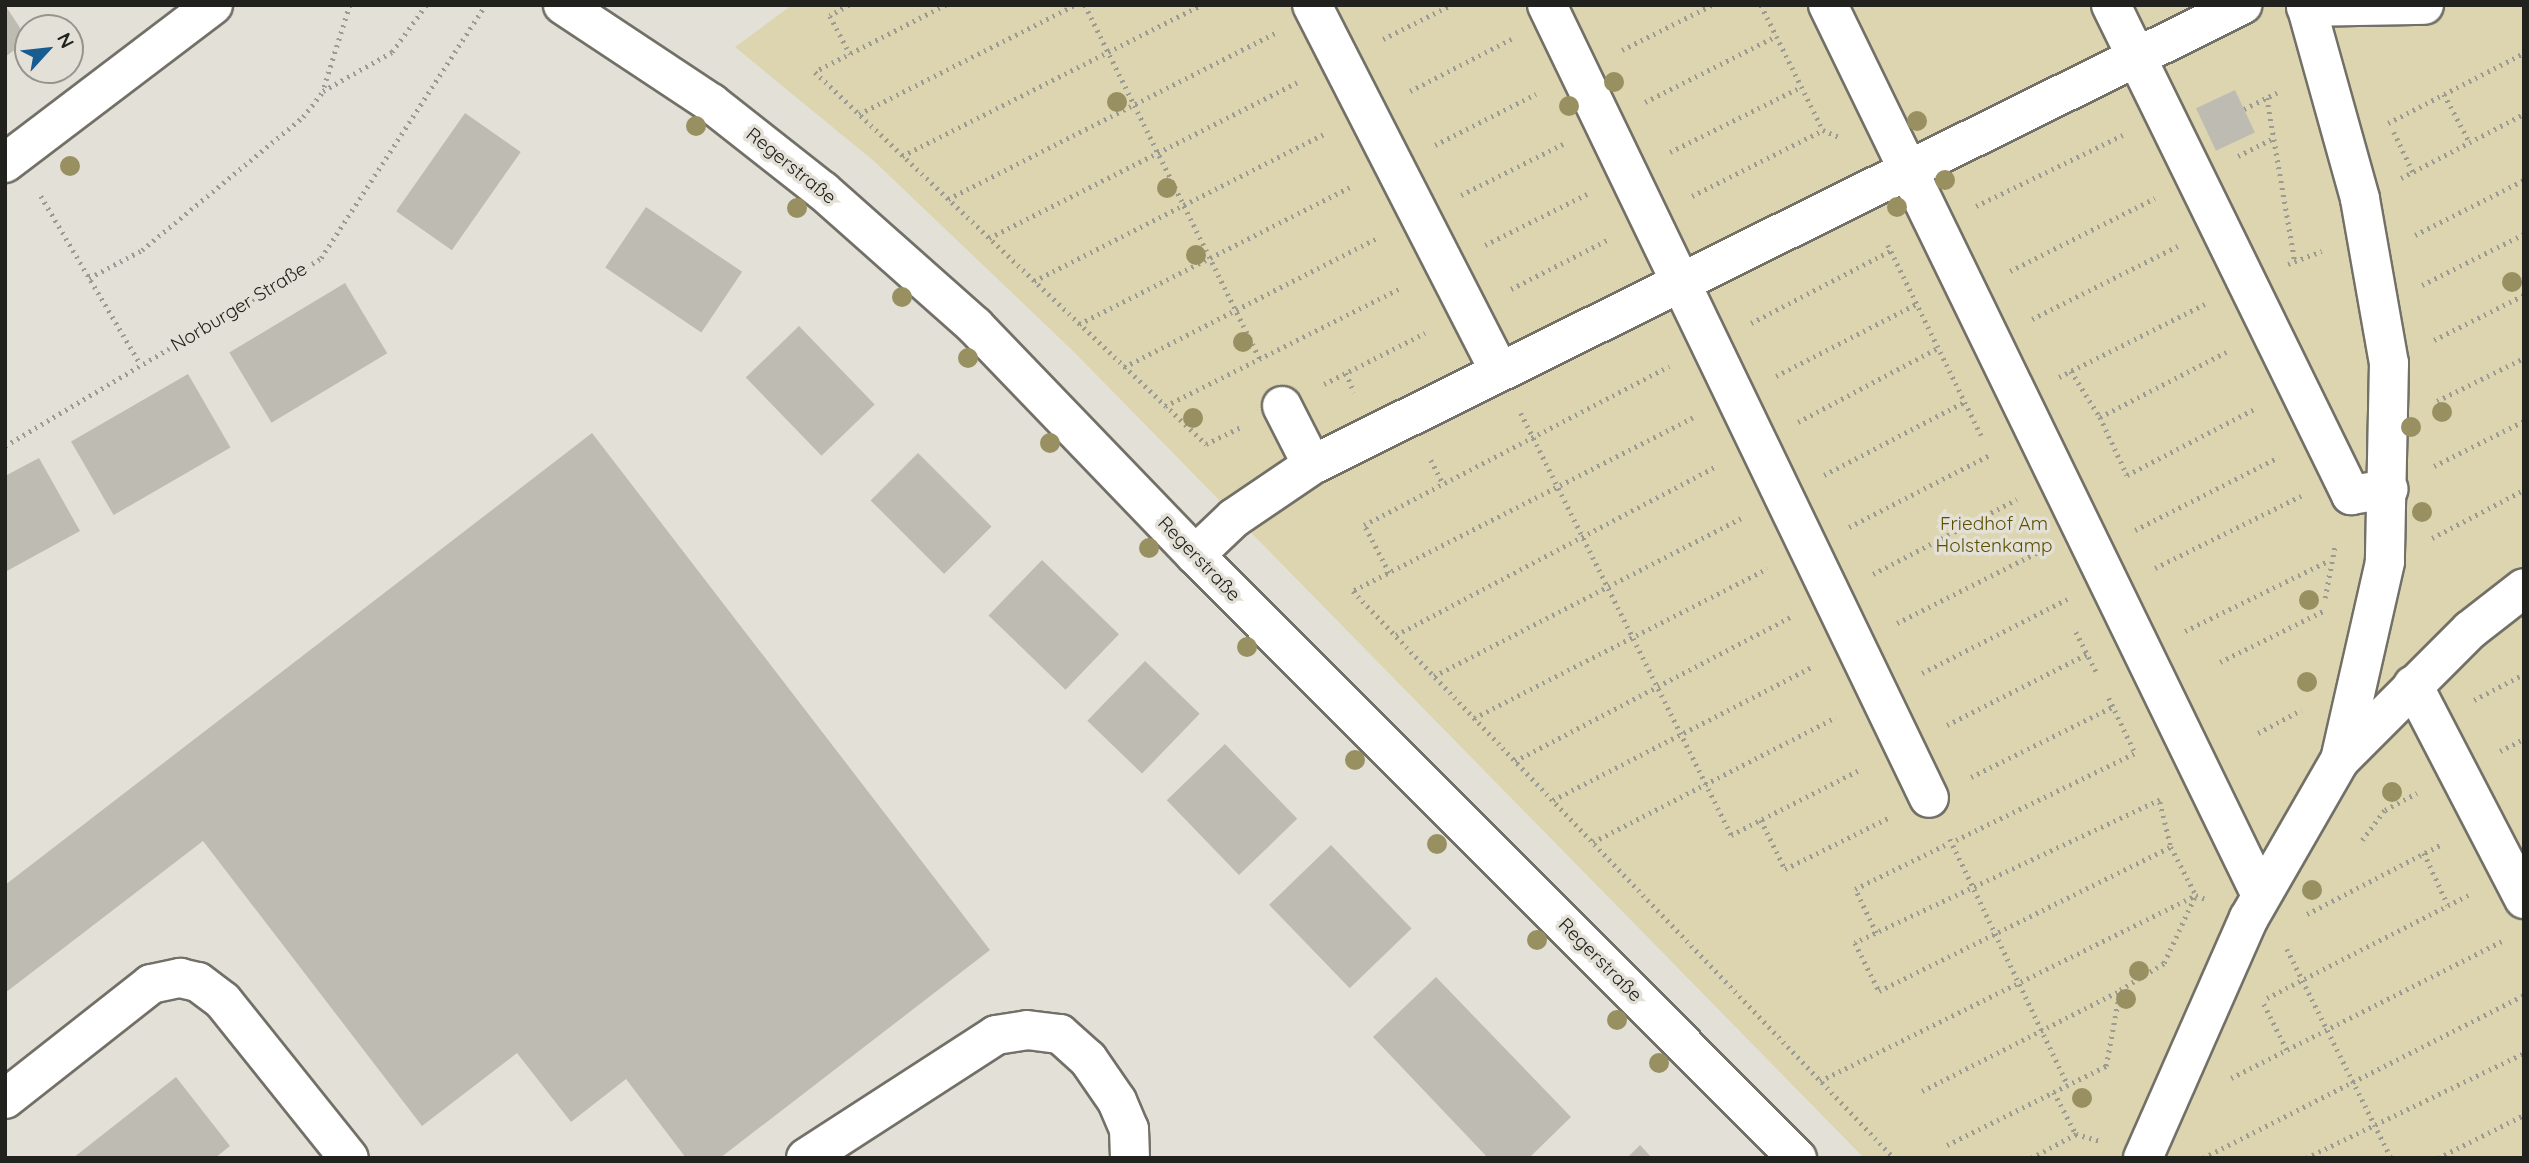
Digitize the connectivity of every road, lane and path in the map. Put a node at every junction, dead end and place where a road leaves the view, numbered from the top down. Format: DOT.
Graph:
graph roads {
  1 [pos="213,5"];
  2 [pos="350,5"];
  3 [pos="426,5"];
  4 [pos="485,5"];
  5 [pos="564,5"];
  6 [pos="849,5"];
  7 [pos="946,5"];
  8 [pos="1075,5"];
  9 [pos="1085,5"];
  10 [pos="1201,5"];
  11 [pos="1451,5"];
  12 [pos="1761,5"];
  13 [pos="1828,5"];
  14 [pos="2111,5"];
  15 [pos="2242,5"];
  16 [pos="2424,5"];
  17 [pos="2306,6"];
  18 [pos="1314,9"];
  19 [pos="1550,12"];
  20 [pos="1108,52"];
  21 [pos="2524,53"];
  22 [pos="850,54"];
  23 [pos="2137,59"];
  24 [pos="1340,61"];
  25 [pos="323,91"];
  26 [pos="2444,94"];
  27 [pos="2267,98"];
  28 [pos="1134,104"];
  29 [pos="1367,112"];
  30 [pos="859,114"];
  31 [pos="2524,114"];
  32 [pos="2165,115"];
  33 [pos="2389,122"];
  34 [pos="2274,138"];
  35 [pos="2470,143"];
  36 [pos="2347,144"];
  37 [pos="1158,153"];
  38 [pos="902,156"];
  39 [pos="11,160"];
  40 [pos="1907,167"];
  41 [pos="2413,172"];
  42 [pos="2196,177"];
  43 [pos="2524,180"];
  44 [pos="948,199"];
  45 [pos="1184,205"];
  46 [pos="1970,209"];
  47 [pos="1650,218"];
  48 [pos="2219,226"];
  49 [pos="2365,231"];
  50 [pos="2524,234"];
  51 [pos="989,238"];
  52 [pos="1890,251"];
  53 [pos="2295,261"];
  54 [pos="2003,275"];
  55 [pos="89,278"];
  56 [pos="1034,281"];
  57 [pos="1680,281"];
  58 [pos="2247,283"];
  59 [pos="2524,295"];
  60 [pos="1916,304"];
  61 [pos="2380,306"];
  62 [pos="1469,311"];
  63 [pos="2026,322"];
  64 [pos="2269,330"];
  65 [pos="1710,345"];
  66 [pos="1938,348"];
  67 [pos="2524,358"];
  68 [pos="2389,363"];
  69 [pos="141,365"];
  70 [pos="1499,371"];
  71 [pos="2071,371"];
  72 [pos="2297,387"];
  73 [pos="1736,396"];
  74 [pos="2019,397"];
  75 [pos="1964,402"];
  76 [pos="1282,405"];
  77 [pos="2100,417"];
  78 [pos="2524,421"];
  79 [pos="2389,425"];
  80 [pos="2321,436"];
  81 [pos="1533,437"];
  82 [pos="1759,443"];
  83 [pos="6,444"];
  84 [pos="1990,455"];
  85 [pos="1312,465"];
  86 [pos="1558,487"];
  87 [pos="2389,489"];
  88 [pos="2524,490"];
  89 [pos="2351,495"];
  90 [pos="1783,496"];
  91 [pos="2134,529"];
  92 [pos="1582,537"];
  93 [pos="1809,547"];
  94 [pos="1195,555"];
  95 [pos="2330,559"];
  96 [pos="2385,562"];
  97 [pos="2154,569"];
  98 [pos="1389,573"];
  99 [pos="1607,587"];
  100 [pos="2524,588"];
  101 [pos="2323,611"];
  102 [pos="2186,633"];
  103 [pos="1396,635"];
  104 [pos="1632,637"];
  105 [pos="2220,662"];
  106 [pos="2524,674"];
  107 [pos="1434,676"];
  108 [pos="2413,685"];
  109 [pos="2315,704"];
  110 [pos="1474,718"];
  111 [pos="2433,721"];
  112 [pos="2258,733"];
  113 [pos="2135,753"];
  114 [pos="2340,760"];
  115 [pos="2459,772"];
  116 [pos="2205,778"];
  117 [pos="1929,797"];
  118 [pos="2159,800"];
  119 [pos="2484,822"];
  120 [pos="1731,835"];
  121 [pos="2362,840"];
  122 [pos="1951,842"];
  123 [pos="2171,847"];
  124 [pos="2424,853"];
  125 [pos="2517,886"];
  126 [pos="1973,888"];
  127 [pos="2196,895"];
  128 [pos="2261,895"];
  129 [pos="2448,905"];
  130 [pos="2306,914"];
  131 [pos="1876,933"];
  132 [pos="1996,936"];
  133 [pos="2511,937"];
  134 [pos="2302,979"];
  135 [pos="2017,984"];
  136 [pos="2120,990"];
  137 [pos="2524,995"];
  138 [pos="2042,1030"];
  139 [pos="2328,1030"];
  140 [pos="2287,1050"];
  141 [pos="2524,1053"];
  142 [pos="1820,1081"];
  143 [pos="2353,1081"];
  144 [pos="2068,1085"];
  145 [pos="1922,1091"];
  146 [pos="2054,1092"];
  147 [pos="5,1099"];
  148 [pos="2164,1112"];
  149 [pos="2524,1115"];
  150 [pos="2374,1125"];
  151 [pos="1947,1145"];
  152 [pos="349,1158"];
  153 [pos="806,1158"];
  154 [pos="1129,1158"];
  155 [pos="1797,1158"];
  156 [pos="1894,1158"];
  157 [pos="2031,1158"];
  158 [pos="2143,1158"];
  159 [pos="2203,1158"];
  160 [pos="2306,1158"];
  161 [pos="2391,1158"];
  162 [pos="2438,1158"];
  1 -- 39 [label="street"];
  2 -- 25 [label="path"];
  3 -- 25 [label="path"];
  4 -- 69 [label="path, Norburger Straße"];
  5 -- 94 [label="street, Regerstraße"];
  6 -- 22 [label="path"];
  7 -- 22 [label="path"];
  8 -- 30 [label="path"];
  9 -- 20 [label="path"];
  10 -- 20 [label="path"];
  11 -- 24 [label="path"];
  12 -- 47 [label="path"];
  13 -- 40 [label="street"];
  14 -- 23 [label="street"];
  15 -- 23 [label="street"];
  16 -- 17 [label="street"];
  17 -- 36 [label="street"];
  18 -- 24 [label="street"];
  18 -- 28 [label="path"];
  19 -- 29 [label="path"];
  19 -- 47 [label="street"];
  20 -- 28 [label="path"];
  20 -- 38 [label="path"];
  21 -- 26 [label="path"];
  22 -- 30 [label="path"];
  23 -- 32 [label="street"];
  23 -- 40 [label="street"];
  24 -- 29 [label="street"];
  24 -- 37 [label="path"];
  25 -- 55 [label="path"];
  26 -- 33 [label="path"];
  26 -- 35 [label="path"];
  27 -- 34 [label="path"];
  28 -- 37 [label="path"];
  28 -- 44 [label="path"];
  29 -- 45 [label="path"];
  29 -- 62 [label="street"];
  30 -- 38 [label="path"];
  31 -- 35 [label="path"];
  32 -- 42 [label="street"];
  32 -- 46 [label="path"];
  33 -- 36 [label="path"];
  33 -- 41 [label="path"];
  34 -- 42 [label="path"];
  34 -- 53 [label="path"];
  35 -- 41 [label="path"];
  36 -- 49 [label="street"];
  37 -- 45 [label="path"];
  37 -- 51 [label="path"];
  38 -- 44 [label="path"];
  39 -- 55 [label="path"];
  40 -- 57 [label="street"];
  40 -- 74 [label="street"];
  41 -- 49 [label="path"];
  42 -- 48 [label="street"];
  42 -- 54 [label="path"];
  43 -- 49 [label="path"];
  44 -- 51 [label="path"];
  45 -- 56 [label="path"];
  45 -- 76 [label="path"];
  47 -- 57 [label="street"];
  47 -- 62 [label="path"];
  48 -- 58 [label="street"];
  48 -- 63 [label="path"];
  49 -- 53 [label="path"];
  49 -- 61 [label="street"];
  50 -- 61 [label="path"];
  51 -- 56 [label="path"];
  52 -- 65 [label="path"];
  53 -- 58 [label="path"];
  55 -- 69 [label="path"];
  56 -- 76 [label="path"];
  57 -- 65 [label="street"];
  57 -- 70 [label="street"];
  58 -- 64 [label="street"];
  58 -- 71 [label="path"];
  59 -- 68 [label="path"];
  60 -- 73 [label="path"];
  61 -- 68 [label="street"];
  62 -- 70 [label="street"];
  62 -- 76 [label="path"];
  64 -- 72 [label="street"];
  64 -- 77 [label="path"];
  65 -- 73 [label="street"];
  65 -- 81 [label="path"];
  66 -- 82 [label="path"];
  67 -- 79 [label="path"];
  68 -- 79 [label="street"];
  69 -- 83 [label="path, Norburger Straße"];
  70 -- 81 [label="path"];
  70 -- 85 [label="street"];
  71 -- 74 [label="path"];
  71 -- 77 [label="path"];
  72 -- 77 [label="path"];
  72 -- 80 [label="street"];
  73 -- 82 [label="street"];
  73 -- 86 [label="path"];
  74 -- 116 [label="street"];
  75 -- 90 [label="path"];
  76 -- 85 [label="street"];
  78 -- 87 [label="path"];
  79 -- 87 [label="street"];
  80 -- 89 [label="street"];
  80 -- 91 [label="path"];
  81 -- 86 [label="path"];
  81 -- 98 [label="path"];
  82 -- 90 [label="street"];
  82 -- 92 [label="path"];
  84 -- 93 [label="path"];
  85 -- 94 [label="street"];
  86 -- 92 [label="path"];
  86 -- 98 [label="path"];
  87 -- 89 [label="street"];
  87 -- 96 [label="street"];
  88 -- 96 [label="path"];
  89 -- 97 [label="path"];
  90 -- 93 [label="street"];
  90 -- 99 [label="path"];
  92 -- 99 [label="path"];
  92 -- 103 [label="path"];
  93 -- 104 [label="path"];
  93 -- 117 [label="street"];
  94 -- 155 [label="street, Regerstraße"];
  95 -- 102 [label="path"];
  96 -- 114 [label="street"];
  98 -- 103 [label="path"];
  99 -- 104 [label="path"];
  99 -- 107 [label="path"];
  100 -- 108 [label="street"];
  101 -- 105 [label="path"];
  103 -- 107 [label="path"];
  104 -- 110 [label="path"];
  104 -- 120 [label="path"];
  106 -- 111 [label="path"];
  107 -- 110 [label="path"];
  108 -- 111 [label="street"];
  108 -- 114 [label="street"];
  109 -- 112 [label="path"];
  110 -- 142 [label="path"];
  111 -- 115 [label="street"];
  113 -- 122 [label="path"];
  114 -- 128 [label="street"];
  115 -- 119 [label="street"];
  115 -- 121 [label="path"];
  116 -- 118 [label="path"];
  116 -- 128 [label="street"];
  117 -- 122 [label="path"];
  118 -- 123 [label="path"];
  118 -- 126 [label="path"];
  119 -- 124 [label="path"];
  119 -- 125 [label="street"];
  122 -- 126 [label="path"];
  122 -- 131 [label="path"];
  123 -- 127 [label="path"];
  123 -- 132 [label="path"];
  124 -- 129 [label="path"];
  124 -- 130 [label="path"];
  125 -- 129 [label="path"];
  126 -- 131 [label="path"];
  126 -- 132 [label="path"];
  127 -- 135 [label="path"];
  127 -- 136 [label="path"];
  128 -- 134 [label="path"];
  128 -- 148 [label="street"];
  129 -- 134 [label="path"];
  131 -- 132 [label="path"];
  132 -- 135 [label="path"];
  133 -- 139 [label="path"];
  134 -- 139 [label="path"];
  134 -- 140 [label="path"];
  135 -- 138 [label="path"];
  135 -- 142 [label="path"];
  136 -- 138 [label="path"];
  136 -- 144 [label="path"];
  137 -- 143 [label="path"];
  138 -- 144 [label="path"];
  138 -- 145 [label="path"];
  139 -- 140 [label="path"];
  139 -- 143 [label="path"];
  140 -- 148 [label="path"];
  141 -- 150 [label="path"];
  142 -- 156 [label="path"];
  143 -- 150 [label="path"];
  143 -- 159 [label="path"];
  144 -- 146 [label="path"];
  146 -- 151 [label="path"];
  146 -- 157 [label="path"];
  147 -- 152 [label="street"];
  148 -- 158 [label="street"];
  149 -- 162 [label="path"];
  150 -- 160 [label="path"];
  150 -- 161 [label="path"];
  153 -- 154 [label="street"];
}
